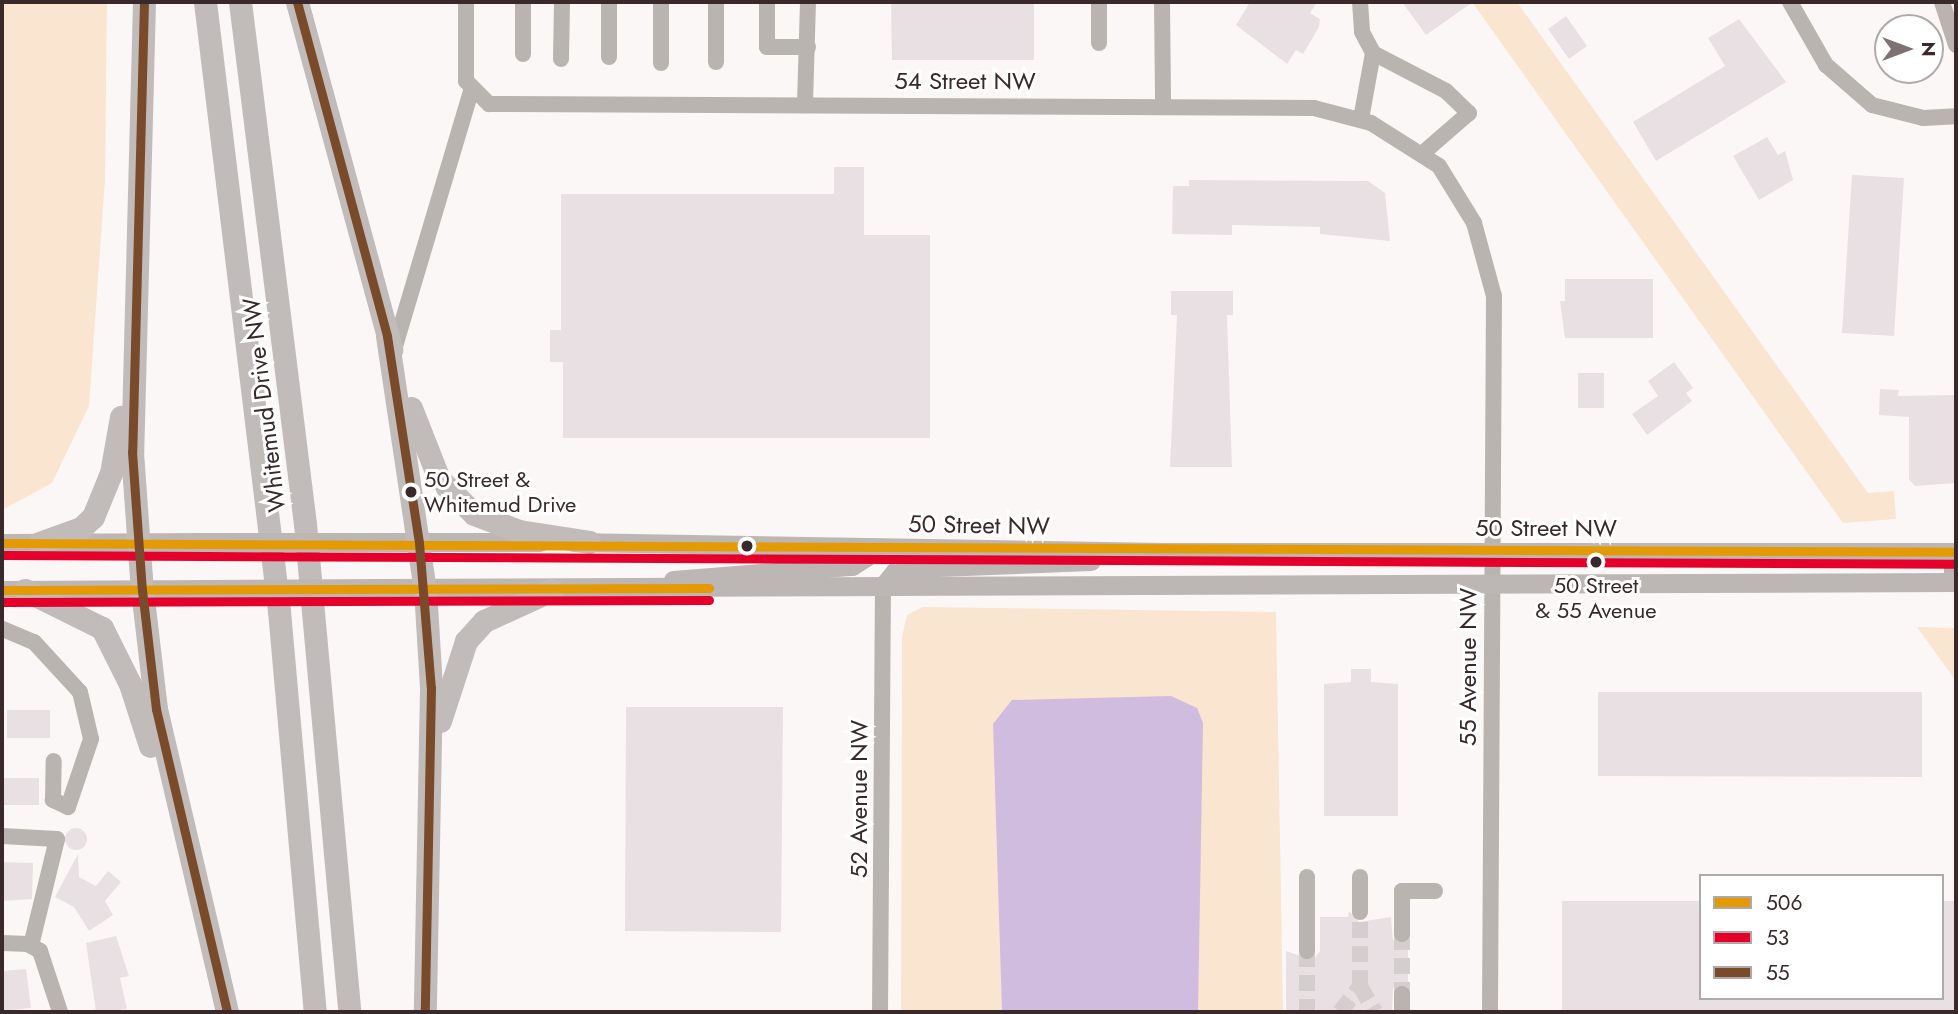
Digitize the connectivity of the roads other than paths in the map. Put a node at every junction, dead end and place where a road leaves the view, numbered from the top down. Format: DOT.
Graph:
graph roads {
  1 [pos="144,2"];
  2 [pos="205,2"];
  3 [pos="240,2"];
  4 [pos="297,2"];
  5 [pos="466,2"];
  6 [pos="523,2"];
  7 [pos="562,2"];
  8 [pos="609,2"];
  9 [pos="661,2"];
  10 [pos="716,2"];
  11 [pos="767,2"];
  12 [pos="808,2"];
  13 [pos="1099,2"];
  14 [pos="1161,2"];
  15 [pos="1360,2"];
  16 [pos="1790,2"];
  17 [pos="1948,9"];
  18 [pos="1099,43"];
  19 [pos="1956,45"];
  20 [pos="808,47"];
  21 [pos="1374,53"];
  22 [pos="523,54"];
  23 [pos="609,57"];
  24 [pos="561,59"];
  25 [pos="716,62"];
  26 [pos="661,63"];
  27 [pos="474,94"];
  28 [pos="805,103"];
  29 [pos="1163,105"];
  30 [pos="1956,116"];
  31 [pos="1361,119"];
  32 [pos="1423,153"];
  33 [pos="1439,166"];
  34 [pos="134,342"];
  35 [pos="390,345"];
  36 [pos="138,541"];
  37 [pos="589,541"];
  38 [pos="2,543"];
  39 [pos="39,543"];
  40 [pos="419,543"];
  41 [pos="881,548"];
  42 [pos="1162,552"];
  43 [pos="1491,552"];
  44 [pos="1954,552"];
  45 [pos="1954,582"];
  46 [pos="1491,583"];
  47 [pos="883,586"];
  48 [pos="425,589"];
  49 [pos="638,589"];
  50 [pos="2,590"];
  51 [pos="25,590"];
  52 [pos="142,590"];
  53 [pos="552,590"];
  54 [pos="3,629"];
  55 [pos="54,761"];
  56 [pos="430,762"];
  57 [pos="2,836"];
  58 [pos="184,841"];
  59 [pos="1307,877"];
  60 [pos="1360,877"];
  61 [pos="1434,891"];
  62 [pos="1360,912"];
  63 [pos="1402,934"];
  64 [pos="2,943"];
  65 [pos="31,946"];
  66 [pos="1307,951"];
  67 [pos="1402,994"];
  68 [pos="60,1012"];
  69 [pos="226,1012"];
  70 [pos="315,1012"];
  71 [pos="349,1012"];
  72 [pos="425,1012"];
  73 [pos="880,1012"];
  74 [pos="1402,1012"];
  75 [pos="1490,1012"];
  1 -- 34 [label="highway"];
  2 -- 70 [label="highway, Whitemud Drive NW"];
  3 -- 71 [label="highway, Whitemud Drive NW"];
  4 -- 35 [label="highway"];
  5 -- 27 [label="street"];
  6 -- 22 [label="street"];
  7 -- 24 [label="street"];
  8 -- 23 [label="street"];
  9 -- 26 [label="street"];
  10 -- 25 [label="street"];
  11 -- 20 [label="street"];
  12 -- 20 [label="street"];
  13 -- 18 [label="street"];
  14 -- 29 [label="street"];
  15 -- 21 [label="street"];
  16 -- 30 [label="street"];
  17 -- 19 [label="street"];
  20 -- 28 [label="street"];
  21 -- 31 [label="street"];
  21 -- 32 [label="street"];
  27 -- 28 [label="street, 54 Street NW"];
  27 -- 35 [label="street"];
  28 -- 29 [label="street, 54 Street NW"];
  29 -- 31 [label="street, 54 Street NW"];
  31 -- 32 [label="street, 54 Street NW"];
  32 -- 33 [label="street, 54 Street NW"];
  33 -- 43 [label="street, 55 Avenue NW"];
  34 -- 36 [label="highway"];
  34 -- 39 [label="highway"];
  35 -- 37 [label="highway"];
  35 -- 40 [label="highway"];
  36 -- 39 [label="main road, 50 Street NW"];
  36 -- 40 [label="main road, 50 Street NW, bridge"];
  36 -- 52 [label="highway"];
  37 -- 40 [label="main road, 50 Street NW"];
  37 -- 41 [label="main road, 50 Street NW"];
  38 -- 39 [label="main road, 50 Street NW"];
  40 -- 48 [label="highway"];
  41 -- 42 [label="main road, 50 Street NW"];
  41 -- 49 [label="main road"];
  42 -- 43 [label="main road, 50 Street NW"];
  42 -- 47 [label="main road"];
  43 -- 44 [label="main road, 50 Street NW"];
  43 -- 46 [label="street, 55 Avenue NW"];
  44 -- 45 [label="street"];
  45 -- 46 [label="main road"];
  46 -- 47 [label="main road"];
  46 -- 75 [label="street, 55 Avenue NW"];
  47 -- 49 [label="main road"];
  47 -- 73 [label="street, 52 Avenue NW"];
  48 -- 52 [label="main road, bridge"];
  48 -- 53 [label="main road"];
  48 -- 56 [label="highway"];
  49 -- 53 [label="main road"];
  50 -- 51 [label="main road"];
  51 -- 52 [label="main road"];
  51 -- 58 [label="highway"];
  52 -- 58 [label="highway"];
  53 -- 56 [label="highway"];
  54 -- 55 [label="street"];
  56 -- 72 [label="highway"];
  57 -- 65 [label="street"];
  58 -- 69 [label="highway"];
  59 -- 66 [label="street"];
  60 -- 62 [label="street"];
  61 -- 63 [label="street"];
  64 -- 65 [label="street"];
  65 -- 68 [label="street"];
  67 -- 74 [label="street"];
}
